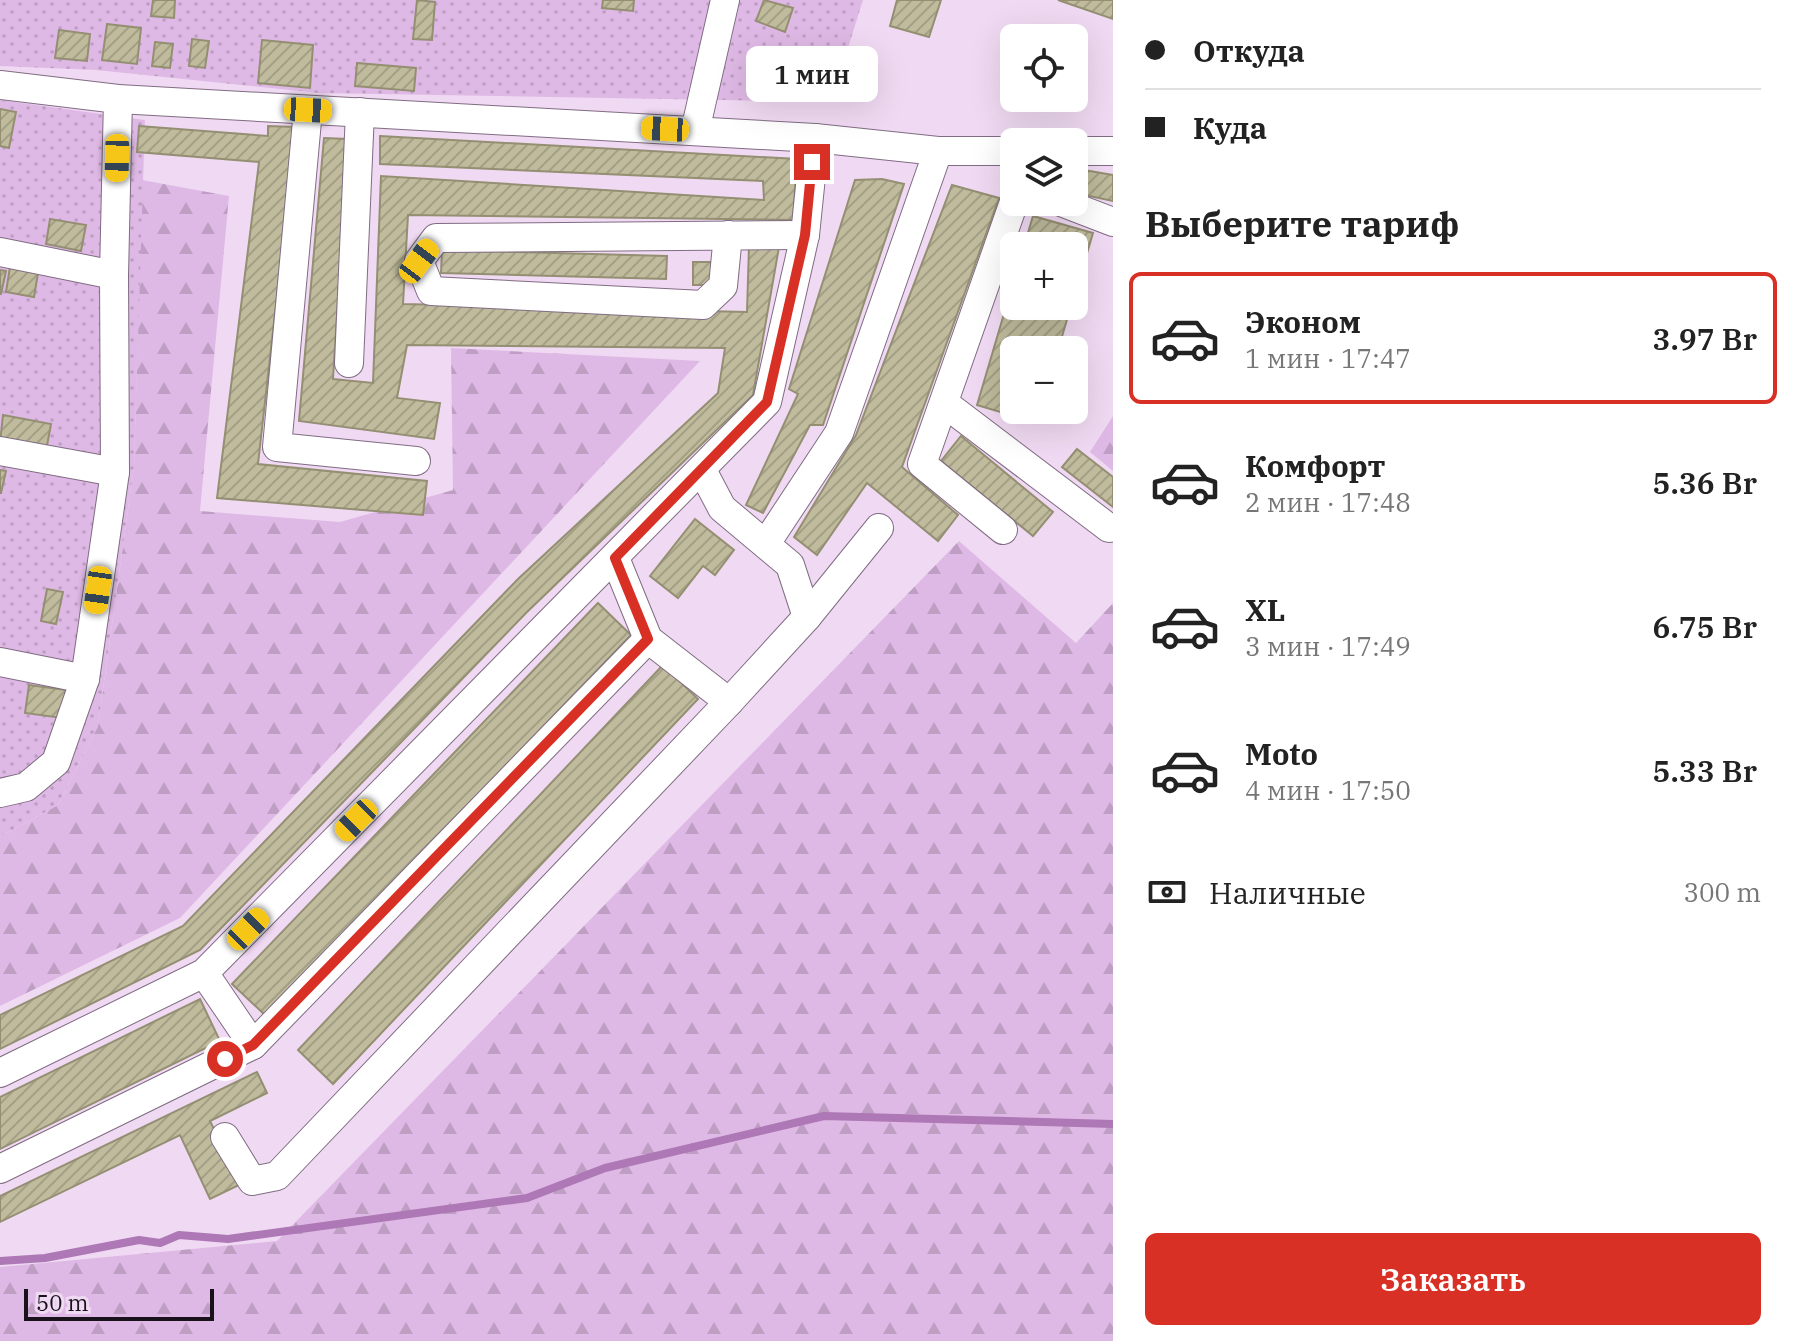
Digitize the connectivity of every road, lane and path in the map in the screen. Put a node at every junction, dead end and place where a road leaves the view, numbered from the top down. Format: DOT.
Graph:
graph roads {
  1 [pos="725,0"];
  2 [pos="0,85"];
  3 [pos="118,99"];
  4 [pos="308,110"];
  5 [pos="360,112"];
  6 [pos="695,131"];
  7 [pos="815,138"];
  8 [pos="938,151"];
  9 [pos="1000,151"];
  10 [pos="1088,151"];
  11 [pos="1113,151"];
  12 [pos="1088,212"];
  13 [pos="1009,216"];
  14 [pos="1113,222"];
  15 [pos="728,235"];
  16 [pos="805,235"];
  17 [pos="0,252"];
  18 [pos="114,275"];
  19 [pos="349,363"];
  20 [pos="944,403"];
  21 [pos="0,451"];
  22 [pos="416,461"];
  23 [pos="702,470"];
  24 [pos="115,472"];
  25 [pos="879,528"];
  26 [pos="1109,528"];
  27 [pos="1003,530"];
  28 [pos="767,542"];
  29 [pos="615,558"];
  30 [pos="807,617"];
  31 [pos="648,639"];
  32 [pos="0,662"];
  33 [pos="85,679"];
  34 [pos="729,702"];
  35 [pos="13,790"];
  36 [pos="204,973"];
  37 [pos="253,1045"];
  38 [pos="0,1073"];
  39 [pos="225,1137"];
  40 [pos="0,1169"];
  1 -- 6 [label="street"];
  2 -- 3 [label="street"];
  3 -- 4 [label="street"];
  3 -- 18 [label="street"];
  4 -- 5 [label="street"];
  4 -- 22 [label="street"];
  5 -- 6 [label="street"];
  5 -- 19 [label="street"];
  6 -- 7 [label="street"];
  7 -- 8 [label="street"];
  7 -- 16 [label="street"];
  8 -- 9 [label="street"];
  8 -- 28 [label="street"];
  10 -- 11 [label="street"];
  12 -- 14 [label="street"];
  13 -- 20 [label="street"];
  15 -- 15 [label="street"];
  15 -- 16 [label="street"];
  16 -- 23 [label="street"];
  17 -- 18 [label="street"];
  18 -- 24 [label="street"];
  20 -- 26 [label="street"];
  20 -- 27 [label="street"];
  21 -- 24 [label="street"];
  23 -- 28 [label="street"];
  23 -- 29 [label="street"];
  24 -- 33 [label="street"];
  25 -- 30 [label="street"];
  28 -- 30 [label="street"];
  29 -- 31 [label="street"];
  29 -- 36 [label="street"];
  30 -- 34 [label="street"];
  31 -- 34 [label="street"];
  31 -- 37 [label="street"];
  32 -- 33 [label="street"];
  33 -- 35 [label="street"];
  34 -- 39 [label="street"];
  36 -- 37 [label="street"];
  36 -- 38 [label="street"];
  37 -- 40 [label="street"];
}
